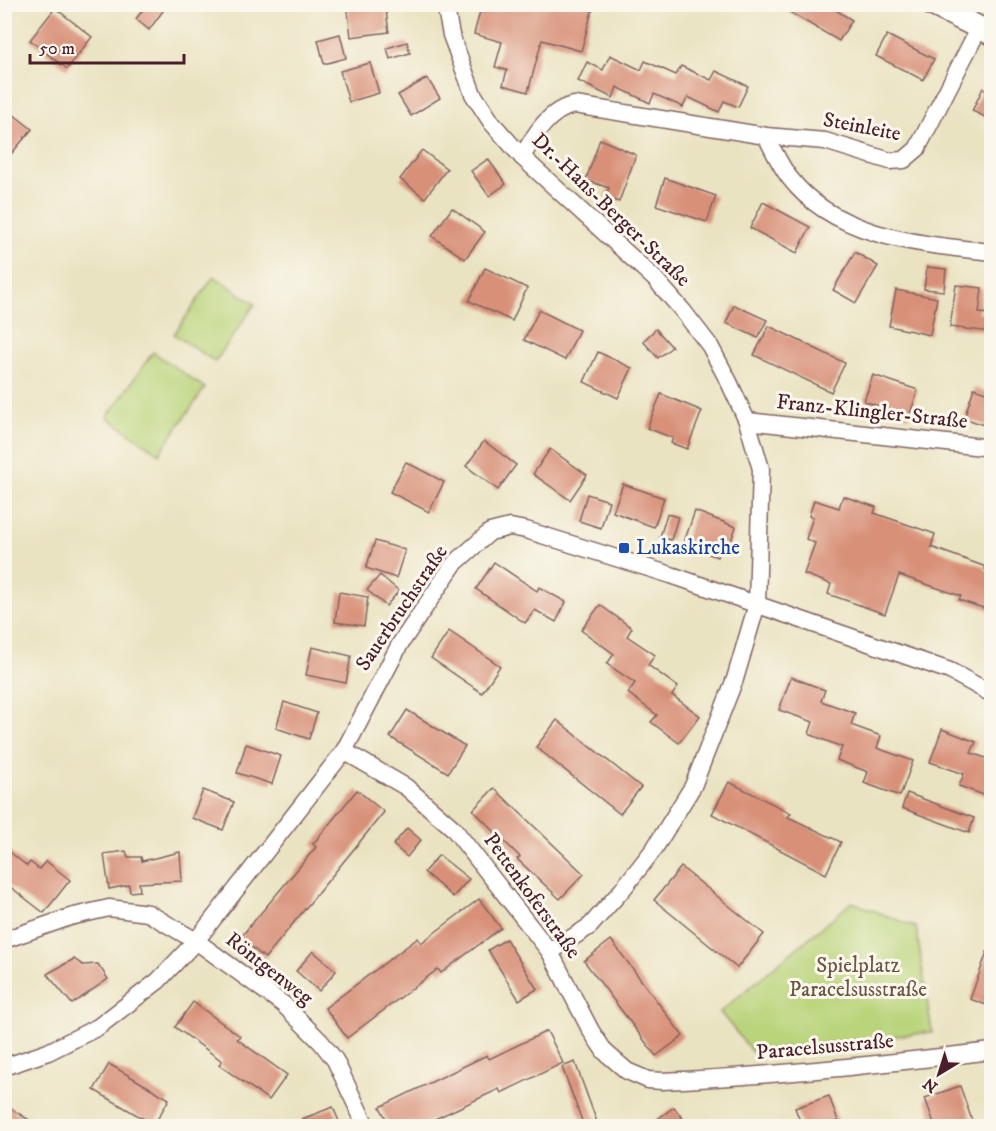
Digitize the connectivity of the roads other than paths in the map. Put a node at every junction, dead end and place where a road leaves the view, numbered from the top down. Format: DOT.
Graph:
graph roads {
  1 [pos="445,4"];
  2 [pos="931,4"];
  3 [pos="985,31"];
  4 [pos="766,136"];
  5 [pos="522,157"];
  6 [pos="992,252"];
  7 [pos="747,421"];
  8 [pos="992,448"];
  9 [pos="757,604"];
  10 [pos="992,694"];
  11 [pos="344,751"];
  12 [pos="4,940"];
  13 [pos="196,941"];
  14 [pos="550,952"];
  15 [pos="992,1051"];
  16 [pos="4,1067"];
  17 [pos="662,1081"];
  18 [pos="366,1126"];
  1 -- 5 [label="street, Dr.-Hans-Berger-Straße"];
  2 -- 3 [label="street"];
  3 -- 4 [label="street, Steinleite"];
  4 -- 5 [label="street, Steinleite"];
  4 -- 6 [label="street"];
  5 -- 7 [label="street, Dr.-Hans-Berger-Straße"];
  7 -- 8 [label="street, Franz-Klingler-Straße"];
  7 -- 9 [label="street, Dr.-Hans-Berger-Straße"];
  9 -- 10 [label="street, Sauerbruchstraße"];
  9 -- 11 [label="street, Sauerbruchstraße"];
  9 -- 14 [label="street, Dr.-Hans-Berger-Straße"];
  11 -- 13 [label="street, Sauerbruchstraße"];
  11 -- 14 [label="street, Pettenkoferstraße"];
  12 -- 13 [label="street"];
  13 -- 16 [label="street, Sauerbruchstraße"];
  13 -- 18 [label="street, Röntgenweg"];
  14 -- 17 [label="street, Pettenkoferstraße"];
  15 -- 17 [label="street, Paracelsusstraße"];
}
